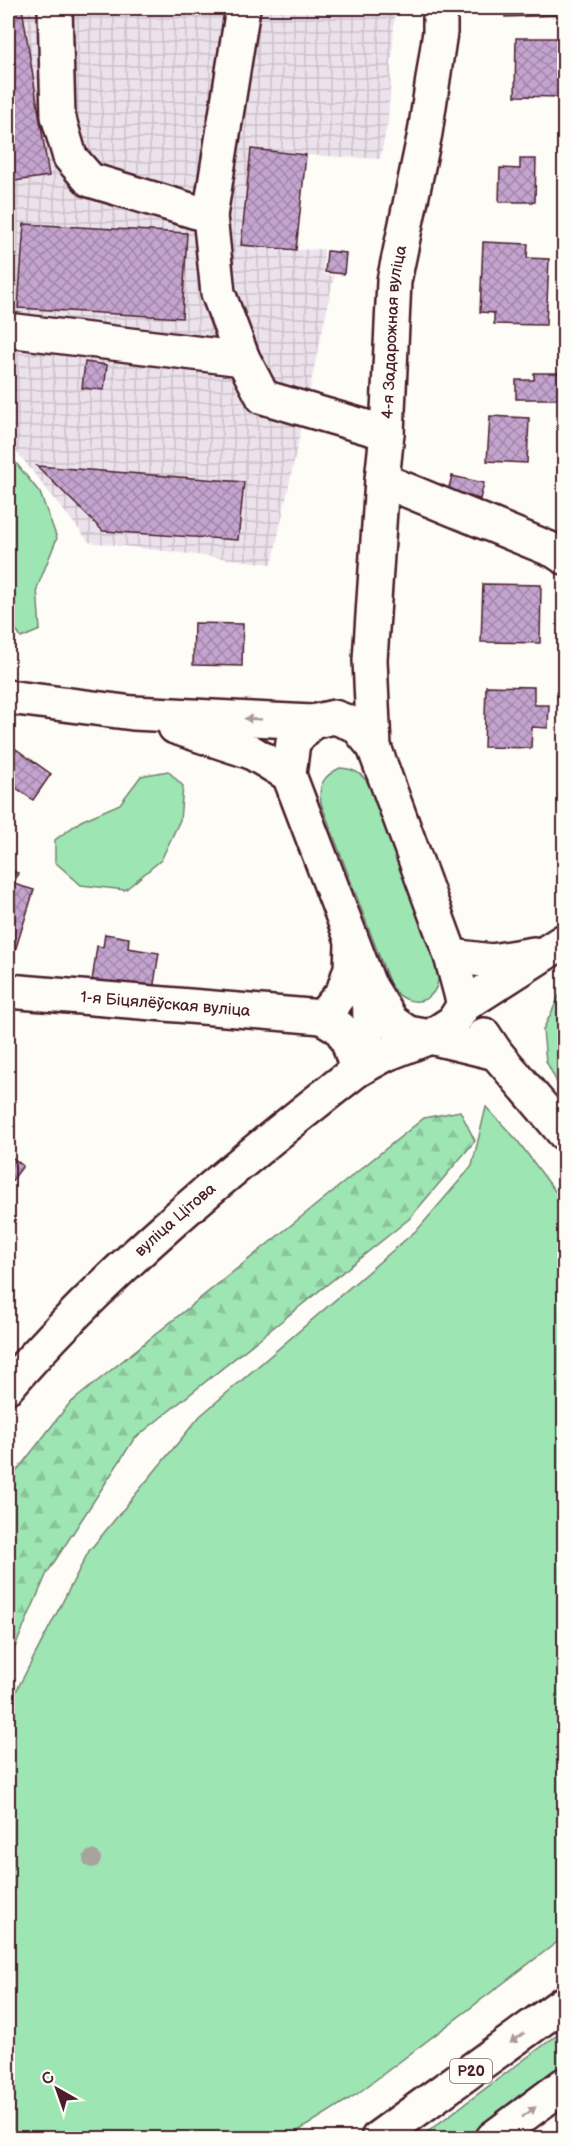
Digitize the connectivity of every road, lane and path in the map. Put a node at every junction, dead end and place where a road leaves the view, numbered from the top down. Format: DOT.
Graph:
graph roads {
  1 [pos="55,8"];
  2 [pos="243,8"];
  3 [pos="440,8"];
  4 [pos="210,216"];
  5 [pos="16,331"];
  6 [pos="243,359"];
  7 [pos="387,433"];
  8 [pos="382,480"];
  9 [pos="564,557"];
  10 [pos="370,660"];
  11 [pos="8,698"];
  12 [pos="133,713"];
  13 [pos="323,720"];
  14 [pos="374,747"];
  15 [pos="289,775"];
  16 [pos="352,944"];
  17 [pos="556,947"];
  18 [pos="451,956"];
  19 [pos="369,985"];
  20 [pos="8,991"];
  21 [pos="464,1005"];
  22 [pos="322,1017"];
  23 [pos="430,1037"];
  24 [pos="496,1053"];
  25 [pos="357,1070"];
  26 [pos="564,1134"];
  27 [pos="8,1386"];
  28 [pos="564,2003"];
  29 [pos="564,2085"];
  30 [pos="378,2139"];
  31 [pos="493,2139"];
  1 -- 4 [label="main road"];
  2 -- 4 [label="main road"];
  3 -- 7 [label="main road, 4-я Задарожная вуліца"];
  4 -- 6 [label="main road"];
  5 -- 6 [label="main road"];
  6 -- 7 [label="main road"];
  7 -- 8 [label="main road, 4-я Задарожная вуліца"];
  8 -- 9 [label="main road"];
  8 -- 10 [label="main road, 4-я Задарожная вуліца"];
  10 -- 13 [label="main road, 4-я Задарожная вуліца"];
  10 -- 14 [label="main road, 4-я Задарожная вуліца"];
  11 -- 12 [label="main road"];
  13 -- 12 [label="main road, one-way"];
  12 -- 15 [label="main road"];
  13 -- 14 [label="main road"];
  13 -- 15 [label="main road, 4-я Задарожная вуліца"];
  14 -- 18 [label="main road"];
  15 -- 16 [label="main road"];
  16 -- 19 [label="main road"];
  16 -- 22 [label="main road"];
  17 -- 18 [label="main road"];
  17 -- 21 [label="main road"];
  18 -- 21 [label="main road"];
  19 -- 23 [label="main road"];
  19 -- 25 [label="main road"];
  20 -- 22 [label="main road, 1-я Біцялёўская вуліца"];
  21 -- 23 [label="main road, вуліца Цітова"];
  21 -- 24 [label="main road"];
  22 -- 25 [label="main road"];
  23 -- 24 [label="main road"];
  23 -- 25 [label="main road, вуліца Цітова"];
  24 -- 26 [label="main road"];
  25 -- 27 [label="main road, вуліца Цітова"];
  28 -- 30 [label="main road, Р20, one-way"];
  31 -- 29 [label="main road, one-way"];
}
